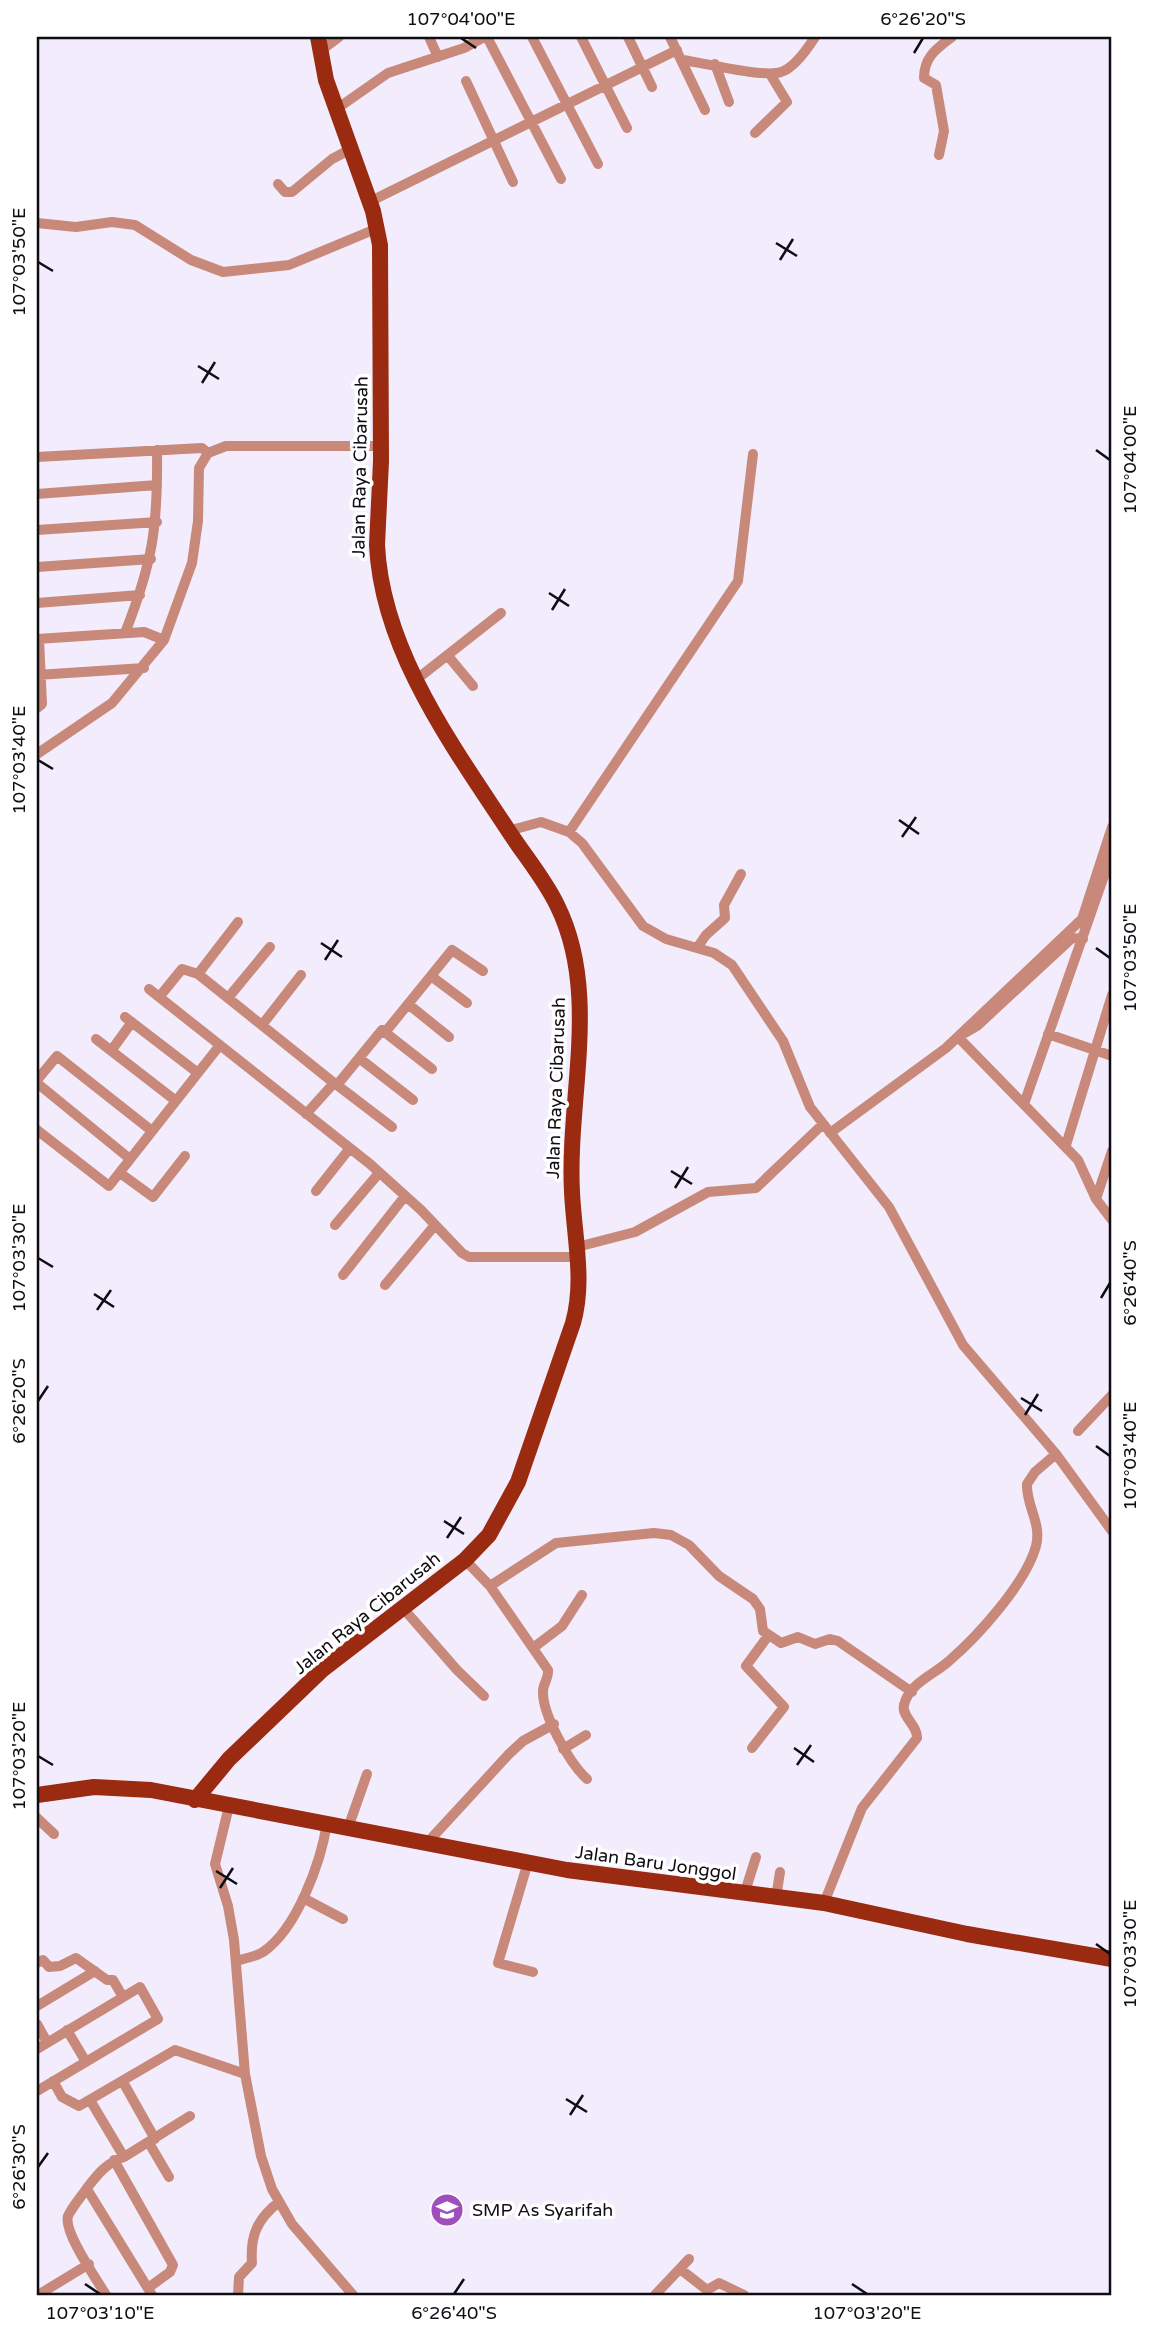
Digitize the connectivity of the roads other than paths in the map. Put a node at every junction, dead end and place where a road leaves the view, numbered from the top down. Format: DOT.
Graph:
graph roads {
  1 [pos="339,37"];
  2 [pos="429,37"];
  3 [pos="485,37"];
  4 [pos="532,37"];
  5 [pos="581,37"];
  6 [pos="628,37"];
  7 [pos="670,37"];
  8 [pos="815,37"];
  9 [pos="952,37"];
  10 [pos="317,41"];
  11 [pos="677,50"];
  12 [pos="438,57"];
  13 [pos="683,61"];
  14 [pos="715,64"];
  15 [pos="642,68"];
  16 [pos="770,74"];
  17 [pos="466,81"];
  18 [pos="605,85"];
  19 [pos="652,87"];
  20 [pos="729,102"];
  21 [pos="566,103"];
  22 [pos="335,110"];
  23 [pos="705,110"];
  24 [pos="531,121"];
  25 [pos="627,128"];
  26 [pos="755,133"];
  27 [pos="494,139"];
  28 [pos="349,150"];
  29 [pos="939,155"];
  30 [pos="598,164"];
  31 [pos="561,179"];
  32 [pos="513,182"];
  33 [pos="278,184"];
  34 [pos="369,202"];
  35 [pos="37,223"];
  36 [pos="378,228"];
  37 [pos="381,446"];
  38 [pos="157,450"];
  39 [pos="208,453"];
  40 [pos="752,454"];
  41 [pos="37,457"];
  42 [pos="157,485"];
  43 [pos="37,494"];
  44 [pos="157,522"];
  45 [pos="37,530"];
  46 [pos="151,559"];
  47 [pos="37,567"];
  48 [pos="140,595"];
  49 [pos="37,603"];
  50 [pos="501,613"];
  51 [pos="125,633"];
  52 [pos="38,639"];
  53 [pos="164,640"];
  54 [pos="447,656"];
  55 [pos="144,668"];
  56 [pos="39,675"];
  57 [pos="417,679"];
  58 [pos="473,686"];
  59 [pos="37,708"];
  60 [pos="37,754"];
  61 [pos="1112,827"];
  62 [pos="508,831"];
  63 [pos="569,832"];
  64 [pos="1112,853"];
  65 [pos="1110,870"];
  66 [pos="741,874"];
  67 [pos="238,922"];
  68 [pos="1083,939"];
  69 [pos="270,947"];
  70 [pos="697,948"];
  71 [pos="483,971"];
  72 [pos="198,974"];
  73 [pos="301,975"];
  74 [pos="431,976"];
  75 [pos="149,989"];
  76 [pos="1112,995"];
  77 [pos="160,996"];
  78 [pos="228,999"];
  79 [pos="467,1003"];
  80 [pos="408,1004"];
  81 [pos="262,1025"];
  82 [pos="382,1030"];
  83 [pos="1048,1034"];
  84 [pos="449,1037"];
  85 [pos="958,1037"];
  86 [pos="96,1039"];
  87 [pos="220,1045"];
  88 [pos="1094,1049"];
  89 [pos="111,1051"];
  90 [pos="1112,1055"];
  91 [pos="359,1058"];
  92 [pos="432,1069"];
  93 [pos="198,1073"];
  94 [pos="37,1082"];
  95 [pos="335,1084"];
  96 [pos="414,1100"];
  97 [pos="176,1101"];
  98 [pos="1024,1104"];
  99 [pos="306,1114"];
  100 [pos="823,1124"];
  101 [pos="392,1128"];
  102 [pos="37,1130"];
  103 [pos="152,1131"];
  104 [pos="830,1133"];
  105 [pos="1066,1145"];
  106 [pos="350,1148"];
  107 [pos="1112,1151"];
  108 [pos="185,1156"];
  109 [pos="130,1159"];
  110 [pos="379,1172"];
  111 [pos="120,1173"];
  112 [pos="316,1191"];
  113 [pos="405,1196"];
  114 [pos="1096,1199"];
  115 [pos="1112,1220"];
  116 [pos="335,1225"];
  117 [pos="435,1225"];
  118 [pos="577,1252"];
  119 [pos="343,1275"];
  120 [pos="385,1285"];
  121 [pos="1112,1395"];
  122 [pos="1078,1431"];
  123 [pos="1056,1454"];
  124 [pos="1112,1531"];
  125 [pos="465,1560"];
  126 [pos="490,1586"];
  127 [pos="582,1595"];
  128 [pos="402,1607"];
  129 [pos="768,1636"];
  130 [pos="533,1648"];
  131 [pos="912,1692"];
  132 [pos="484,1696"];
  133 [pos="554,1724"];
  134 [pos="586,1735"];
  135 [pos="752,1748"];
  136 [pos="563,1749"];
  137 [pos="368,1774"];
  138 [pos="587,1779"];
  139 [pos="37,1795"];
  140 [pos="195,1800"];
  141 [pos="229,1805"];
  142 [pos="37,1818"];
  143 [pos="327,1823"];
  144 [pos="348,1828"];
  145 [pos="54,1834"];
  146 [pos="426,1843"];
  147 [pos="756,1857"];
  148 [pos="528,1862"];
  149 [pos="780,1872"];
  150 [pos="744,1895"];
  151 [pos="303,1898"];
  152 [pos="775,1898"];
  153 [pos="824,1903"];
  154 [pos="343,1919"];
  155 [pos="1112,1959"];
  156 [pos="237,1961"];
  157 [pos="37,1963"];
  158 [pos="95,1972"];
  159 [pos="533,1972"];
  160 [pos="123,1997"];
  161 [pos="37,2006"];
  162 [pos="37,2024"];
  163 [pos="67,2030"];
  164 [pos="47,2042"];
  165 [pos="37,2049"];
  166 [pos="86,2062"];
  167 [pos="245,2074"];
  168 [pos="53,2081"];
  169 [pos="122,2082"];
  170 [pos="37,2091"];
  171 [pos="90,2100"];
  172 [pos="190,2116"];
  173 [pos="152,2141"];
  174 [pos="119,2158"];
  175 [pos="169,2177"];
  176 [pos="87,2189"];
  177 [pos="279,2202"];
  178 [pos="689,2259"];
  179 [pos="89,2264"];
  180 [pos="680,2269"];
  181 [pos="150,2292"];
  182 [pos="38,2295"];
  183 [pos="106,2295"];
  184 [pos="238,2295"];
  185 [pos="353,2295"];
  186 [pos="655,2295"];
  187 [pos="744,2295"];
  1 -- 10 [label="street"];
  2 -- 12 [label="street"];
  3 -- 12 [label="street"];
  3 -- 24 [label="street"];
  4 -- 21 [label="street"];
  5 -- 18 [label="street"];
  6 -- 15 [label="street"];
  7 -- 11 [label="street"];
  8 -- 16 [label="street"];
  9 -- 29 [label="street"];
  10 -- 22 [label="main road, Jalan Raya Cibarusah"];
  11 -- 13 [label="street"];
  11 -- 15 [label="street"];
  12 -- 22 [label="street"];
  13 -- 14 [label="street"];
  13 -- 23 [label="street"];
  14 -- 16 [label="street"];
  14 -- 20 [label="street"];
  15 -- 18 [label="street"];
  15 -- 19 [label="street"];
  16 -- 26 [label="street"];
  17 -- 27 [label="street"];
  18 -- 21 [label="street"];
  18 -- 25 [label="street"];
  21 -- 24 [label="street"];
  21 -- 30 [label="street"];
  22 -- 28 [label="main road, Jalan Raya Cibarusah"];
  24 -- 27 [label="street"];
  24 -- 31 [label="street"];
  27 -- 32 [label="street"];
  27 -- 34 [label="street"];
  28 -- 33 [label="street"];
  28 -- 34 [label="main road, Jalan Raya Cibarusah"];
  34 -- 36 [label="main road, Jalan Raya Cibarusah"];
  35 -- 36 [label="street"];
  36 -- 37 [label="main road, Jalan Raya Cibarusah"];
  37 -- 39 [label="street"];
  37 -- 57 [label="main road, Jalan Raya Cibarusah"];
  38 -- 39 [label="street"];
  38 -- 41 [label="street"];
  38 -- 42 [label="street"];
  39 -- 53 [label="street"];
  40 -- 63 [label="street"];
  42 -- 43 [label="street"];
  42 -- 44 [label="street"];
  44 -- 45 [label="street"];
  44 -- 46 [label="street"];
  46 -- 47 [label="street"];
  46 -- 48 [label="street"];
  48 -- 49 [label="street"];
  48 -- 51 [label="street"];
  50 -- 54 [label="street"];
  51 -- 52 [label="street"];
  51 -- 53 [label="street"];
  52 -- 56 [label="street"];
  53 -- 55 [label="street"];
  54 -- 57 [label="street"];
  54 -- 58 [label="street"];
  55 -- 56 [label="street"];
  55 -- 60 [label="street"];
  56 -- 59 [label="street"];
  57 -- 62 [label="main road, Jalan Raya Cibarusah"];
  61 -- 85 [label="street"];
  62 -- 63 [label="street"];
  62 -- 118 [label="main road, Jalan Raya Cibarusah"];
  63 -- 70 [label="street"];
  64 -- 65 [label="street"];
  65 -- 68 [label="street"];
  66 -- 70 [label="street"];
  67 -- 72 [label="street"];
  68 -- 83 [label="street"];
  68 -- 85 [label="street"];
  69 -- 78 [label="street"];
  70 -- 100 [label="street"];
  71 -- 74 [label="street"];
  72 -- 77 [label="street"];
  72 -- 78 [label="street"];
  73 -- 81 [label="street"];
  74 -- 79 [label="street"];
  74 -- 80 [label="street"];
  75 -- 77 [label="street"];
  76 -- 88 [label="street"];
  77 -- 87 [label="street"];
  78 -- 81 [label="street"];
  80 -- 82 [label="street"];
  80 -- 84 [label="street"];
  81 -- 95 [label="street"];
  82 -- 91 [label="street"];
  82 -- 92 [label="street"];
  83 -- 88 [label="street"];
  83 -- 98 [label="street"];
  85 -- 98 [label="street"];
  85 -- 104 [label="street"];
  86 -- 89 [label="street"];
  87 -- 93 [label="street"];
  87 -- 99 [label="street"];
  88 -- 90 [label="street"];
  88 -- 105 [label="street"];
  89 -- 93 [label="street"];
  89 -- 97 [label="street"];
  91 -- 95 [label="street"];
  91 -- 96 [label="street"];
  93 -- 97 [label="street"];
  94 -- 103 [label="street"];
  94 -- 109 [label="street"];
  95 -- 99 [label="street"];
  95 -- 101 [label="street"];
  97 -- 103 [label="street"];
  98 -- 105 [label="street"];
  99 -- 106 [label="street"];
  100 -- 104 [label="street"];
  100 -- 118 [label="street"];
  102 -- 111 [label="street"];
  103 -- 109 [label="street"];
  104 -- 123 [label="street"];
  105 -- 114 [label="street"];
  106 -- 110 [label="street"];
  106 -- 112 [label="street"];
  107 -- 114 [label="street"];
  108 -- 111 [label="street"];
  109 -- 111 [label="street"];
  110 -- 113 [label="street"];
  110 -- 116 [label="street"];
  113 -- 117 [label="street"];
  113 -- 119 [label="street"];
  114 -- 115 [label="street"];
  117 -- 118 [label="street"];
  117 -- 120 [label="street"];
  118 -- 125 [label="main road, Jalan Raya Cibarusah"];
  121 -- 122 [label="street"];
  123 -- 124 [label="street"];
  123 -- 131 [label="street"];
  125 -- 126 [label="street"];
  125 -- 128 [label="main road, Jalan Raya Cibarusah"];
  126 -- 129 [label="street"];
  126 -- 130 [label="street"];
  127 -- 130 [label="street"];
  128 -- 132 [label="street"];
  128 -- 140 [label="main road, Jalan Raya Cibarusah"];
  129 -- 131 [label="street"];
  129 -- 135 [label="street"];
  130 -- 133 [label="street"];
  131 -- 153 [label="street"];
  133 -- 136 [label="street"];
  133 -- 146 [label="street"];
  134 -- 136 [label="street"];
  136 -- 138 [label="street"];
  137 -- 144 [label="street"];
  139 -- 140 [label="main road, Jalan Baru Jonggol"];
  140 -- 141 [label="main road, Jalan Baru Jonggol"];
  141 -- 143 [label="main road, Jalan Baru Jonggol"];
  141 -- 156 [label="street"];
  142 -- 145 [label="street"];
  143 -- 144 [label="main road, Jalan Baru Jonggol"];
  143 -- 151 [label="street"];
  144 -- 146 [label="main road, Jalan Baru Jonggol"];
  146 -- 148 [label="main road, Jalan Baru Jonggol"];
  147 -- 150 [label="street"];
  148 -- 150 [label="main road, Jalan Baru Jonggol"];
  148 -- 159 [label="street"];
  149 -- 152 [label="street"];
  150 -- 152 [label="main road, Jalan Baru Jonggol"];
  151 -- 154 [label="street"];
  151 -- 156 [label="street"];
  152 -- 153 [label="main road, Jalan Baru Jonggol"];
  153 -- 155 [label="main road, Jalan Baru Jonggol"];
  156 -- 167 [label="street"];
  157 -- 158 [label="street"];
  158 -- 160 [label="street"];
  158 -- 161 [label="street"];
  160 -- 163 [label="street"];
  160 -- 166 [label="street"];
  162 -- 164 [label="street"];
  163 -- 164 [label="street"];
  163 -- 166 [label="street"];
  164 -- 165 [label="street"];
  166 -- 168 [label="street"];
  167 -- 169 [label="street"];
  167 -- 177 [label="street"];
  168 -- 170 [label="street"];
  168 -- 171 [label="street"];
  169 -- 171 [label="street"];
  169 -- 173 [label="street"];
  171 -- 174 [label="street"];
  172 -- 173 [label="street"];
  173 -- 174 [label="street"];
  173 -- 175 [label="street"];
  174 -- 176 [label="street"];
  174 -- 181 [label="street"];
  176 -- 179 [label="street"];
  176 -- 181 [label="street"];
  177 -- 184 [label="street"];
  177 -- 185 [label="street"];
  178 -- 180 [label="street"];
  179 -- 182 [label="street"];
  179 -- 183 [label="street"];
  180 -- 186 [label="street"];
  180 -- 187 [label="street"];
}
